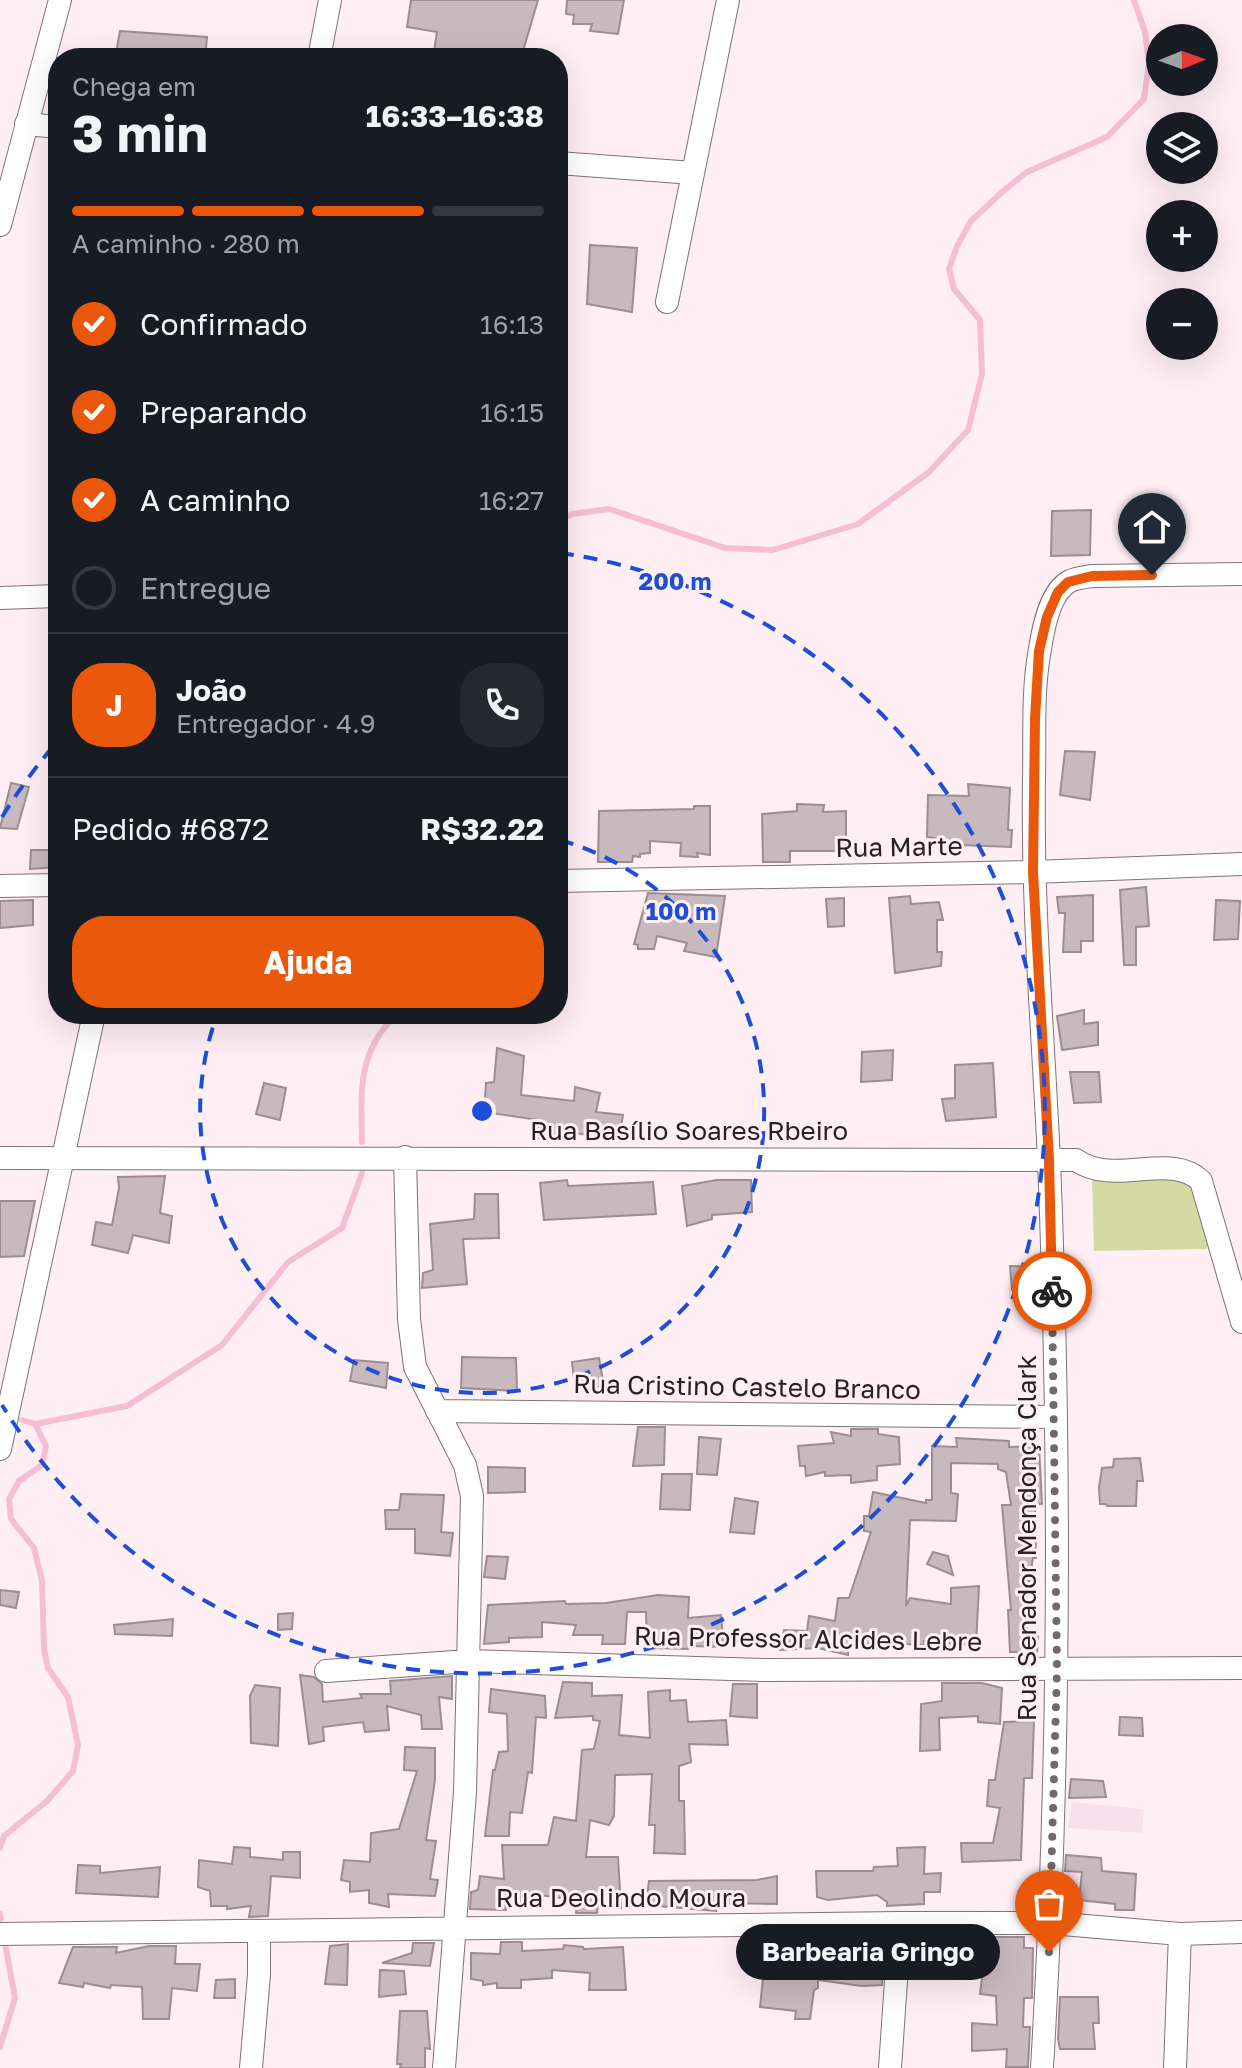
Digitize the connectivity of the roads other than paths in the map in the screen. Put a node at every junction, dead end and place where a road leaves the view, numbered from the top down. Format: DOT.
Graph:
graph roads {
  1 [pos="60,0"];
  2 [pos="330,0"];
  3 [pos="728,0"];
  4 [pos="321,48"];
  5 [pos="26,124"];
  6 [pos="48,126"];
  7 [pos="568,164"];
  8 [pos="693,173"];
  9 [pos="0,225"];
  10 [pos="667,302"];
  11 [pos="1242,574"];
  12 [pos="48,596"];
  13 [pos="0,598"];
  14 [pos="1242,864"];
  15 [pos="1033,872"];
  16 [pos="568,881"];
  17 [pos="48,885"];
  18 [pos="0,886"];
  19 [pos="92,1024"];
  20 [pos="405,1157"];
  21 [pos="0,1158"];
  22 [pos="61,1158"];
  23 [pos="1049,1160"];
  24 [pos="1242,1322"];
  25 [pos="8,1367"];
  26 [pos="437,1411"];
  27 [pos="1056,1417"];
  28 [pos="0,1449"];
  29 [pos="469,1661"];
  30 [pos="1242,1668"];
  31 [pos="1057,1669"];
  32 [pos="326,1671"];
  33 [pos="900,1923"];
  34 [pos="1051,1923"];
  35 [pos="453,1928"];
  36 [pos="259,1931"];
  37 [pos="1242,1932"];
  38 [pos="0,1934"];
  39 [pos="1180,1934"];
  40 [pos="251,2068"];
  41 [pos="444,2068"];
  42 [pos="890,2068"];
  43 [pos="1042,2068"];
  44 [pos="1175,2068"];
  1 -- 5 [label="street"];
  2 -- 4 [label="street"];
  3 -- 8 [label="street"];
  5 -- 6 [label="street"];
  5 -- 9 [label="street"];
  7 -- 8 [label="street"];
  8 -- 10 [label="street"];
  11 -- 15 [label="street, Rua Senador Mendonça Clark"];
  12 -- 13 [label="street"];
  14 -- 15 [label="street, Rua Marte"];
  15 -- 16 [label="street, Rua Marte"];
  15 -- 23 [label="street, Rua Senador Mendonça Clark"];
  17 -- 18 [label="street"];
  19 -- 22 [label="street"];
  20 -- 22 [label="street, Rua Basílio Soares Rbeiro"];
  20 -- 23 [label="street, Rua Basílio Soares Rbeiro"];
  20 -- 26 [label="street"];
  21 -- 22 [label="street, Rua Basílio Soares Rbeiro"];
  22 -- 25 [label="street"];
  23 -- 24 [label="street, Rua Basílio Soares Rbeiro"];
  23 -- 27 [label="street, Rua Senador Mendonça Clark"];
  25 -- 28 [label="street"];
  26 -- 27 [label="street, Rua Cristino Castelo Branco"];
  26 -- 29 [label="street"];
  27 -- 31 [label="street, Rua Senador Mendonça Clark"];
  29 -- 31 [label="street, Rua Professor Alcides Lebre"];
  29 -- 32 [label="street, Rua Professor Alcides Lebre"];
  29 -- 35 [label="street"];
  30 -- 31 [label="street, Rua Professor Alcides Lebre"];
  31 -- 34 [label="street, Rua Senador Mendonça Clark"];
  33 -- 34 [label="street, Rua Deolindo Moura"];
  33 -- 35 [label="street, Rua Deolindo Moura"];
  33 -- 42 [label="street"];
  34 -- 39 [label="street, Rua Deolindo Moura"];
  34 -- 43 [label="street, Rua Senador Mendonça Clark"];
  35 -- 36 [label="street, Rua Deolindo Moura"];
  35 -- 41 [label="street"];
  36 -- 38 [label="street, Rua Deolindo Moura"];
  36 -- 40 [label="street"];
  37 -- 39 [label="street, Rua Deolindo Moura"];
  39 -- 44 [label="street"];
}
